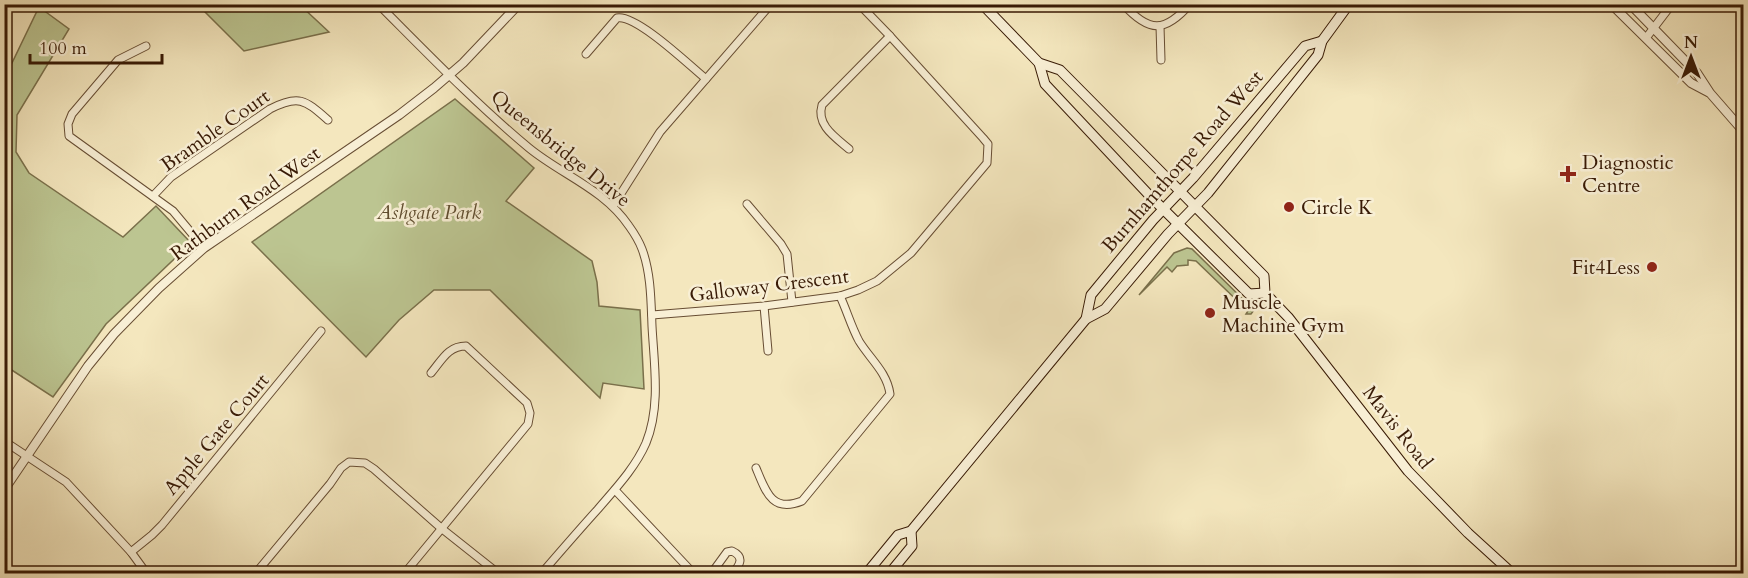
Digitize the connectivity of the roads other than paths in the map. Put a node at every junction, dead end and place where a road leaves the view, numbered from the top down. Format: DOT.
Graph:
graph roads {
  1 [pos="378,4"];
  2 [pos="519,4"];
  3 [pos="859,4"];
  4 [pos="982,4"];
  5 [pos="1123,4"];
  6 [pos="1190,4"];
  7 [pos="1349,4"];
  8 [pos="1611,4"];
  9 [pos="1630,4"];
  10 [pos="1672,4"];
  11 [pos="769,5"];
  12 [pos="1160,26"];
  13 [pos="1654,28"];
  14 [pos="890,36"];
  15 [pos="1646,38"];
  16 [pos="1322,40"];
  17 [pos="146,46"];
  18 [pos="586,54"];
  19 [pos="1161,60"];
  20 [pos="1039,63"];
  21 [pos="449,75"];
  22 [pos="706,79"];
  23 [pos="1710,93"];
  24 [pos="328,120"];
  25 [pos="1743,132"];
  26 [pos="849,149"];
  27 [pos="1180,191"];
  28 [pos="153,196"];
  29 [pos="747,204"];
  30 [pos="613,206"];
  31 [pos="1195,206"];
  32 [pos="1163,209"];
  33 [pos="1178,224"];
  34 [pos="204,248"];
  35 [pos="1265,293"];
  36 [pos="840,297"];
  37 [pos="792,302"];
  38 [pos="764,306"];
  39 [pos="652,315"];
  40 [pos="1086,319"];
  41 [pos="321,331"];
  42 [pos="768,351"];
  43 [pos="431,373"];
  44 [pos="4,441"];
  45 [pos="27,456"];
  46 [pos="756,468"];
  47 [pos="4,490"];
  48 [pos="615,490"];
  49 [pos="441,528"];
  50 [pos="911,531"];
  51 [pos="131,552"];
  52 [pos="147,573"];
  53 [pos="255,573"];
  54 [pos="404,573"];
  55 [pos="499,573"];
  56 [pos="541,573"];
  57 [pos="694,573"];
  58 [pos="711,573"];
  59 [pos="732,573"];
  60 [pos="866,573"];
  61 [pos="889,573"];
  62 [pos="1513,573"];
  1 -- 21 [label="street, Queensbridge Drive"];
  2 -- 21 [label="street, Rathburn Road West"];
  3 -- 14 [label="street, Galloway Crescent"];
  4 -- 20 [label="main road, Mavis Road"];
  5 -- 12 [label="street"];
  6 -- 12 [label="street"];
  7 -- 16 [label="main road, Burnhamthorpe Road West"];
  8 -- 15 [label="street"];
  9 -- 13 [label="street"];
  10 -- 13 [label="street"];
  11 -- 22 [label="street"];
  12 -- 19 [label="street"];
  13 -- 15 [label="street"];
  13 -- 23 [label="street"];
  14 -- 26 [label="street"];
  14 -- 36 [label="street, Galloway Crescent"];
  15 -- 23 [label="street"];
  16 -- 27 [label="main road, Burnhamthorpe Road West"];
  16 -- 31 [label="main road, Burnhamthorpe Road West"];
  17 -- 28 [label="street"];
  18 -- 22 [label="street"];
  20 -- 27 [label="main road, Mavis Road"];
  20 -- 32 [label="main road, Mavis Road"];
  21 -- 30 [label="street, Queensbridge Drive"];
  21 -- 34 [label="street, Rathburn Road West"];
  22 -- 30 [label="street"];
  23 -- 25 [label="street"];
  24 -- 28 [label="street, Bramble Court"];
  27 -- 31 [label="main road, Mavis Road"];
  27 -- 32 [label="main road, Burnhamthorpe Road West"];
  28 -- 34 [label="street"];
  29 -- 37 [label="street"];
  30 -- 39 [label="street, Queensbridge Drive"];
  31 -- 33 [label="main road, Burnhamthorpe Road West"];
  31 -- 35 [label="main road, Mavis Road"];
  32 -- 33 [label="main road, Mavis Road"];
  32 -- 40 [label="main road, Burnhamthorpe Road West"];
  33 -- 35 [label="main road, Mavis Road"];
  33 -- 40 [label="main road, Burnhamthorpe Road West"];
  34 -- 45 [label="street, Rathburn Road West"];
  35 -- 62 [label="main road, Mavis Road"];
  36 -- 37 [label="street, Galloway Crescent"];
  36 -- 46 [label="street"];
  37 -- 38 [label="street, Galloway Crescent"];
  38 -- 39 [label="street, Galloway Crescent"];
  38 -- 42 [label="street"];
  39 -- 48 [label="street, Queensbridge Drive"];
  40 -- 50 [label="main road, Burnhamthorpe Road West"];
  41 -- 51 [label="street, Apple Gate Court"];
  43 -- 49 [label="street"];
  44 -- 45 [label="street"];
  45 -- 47 [label="street, Rathburn Road West"];
  45 -- 51 [label="street"];
  48 -- 56 [label="street, Queensbridge Drive"];
  48 -- 57 [label="street"];
  49 -- 53 [label="street"];
  49 -- 54 [label="street"];
  49 -- 55 [label="street"];
  50 -- 60 [label="main road, Burnhamthorpe Road West"];
  50 -- 61 [label="main road, Burnhamthorpe Road West"];
  51 -- 52 [label="street"];
  58 -- 59 [label="street"];
}
